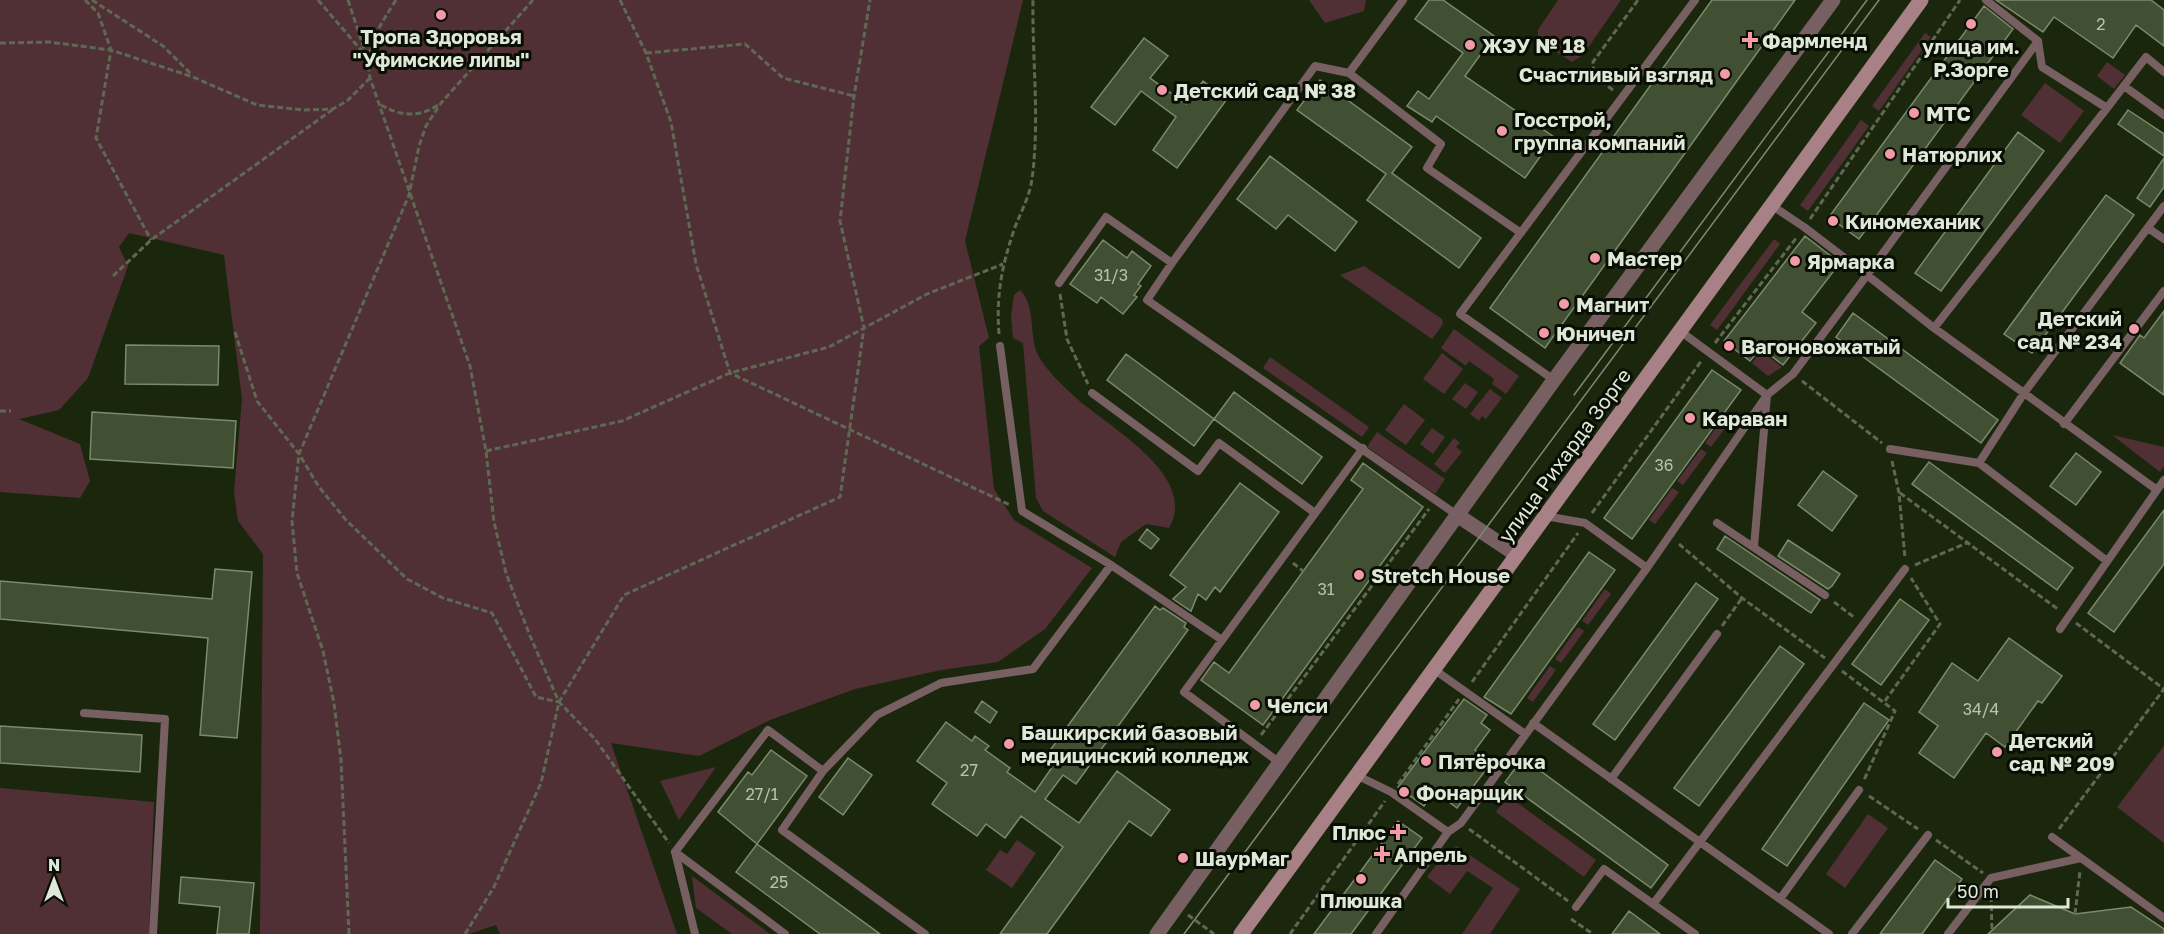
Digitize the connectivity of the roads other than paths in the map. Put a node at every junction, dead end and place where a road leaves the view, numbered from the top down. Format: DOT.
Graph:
graph roads {
  1 [pos="1403,0"];
  2 [pos="1695,0"];
  3 [pos="1833,0"];
  4 [pos="1921,0"];
  5 [pos="1986,0"];
  6 [pos="2038,41"];
  7 [pos="2164,72"];
  8 [pos="1349,73"];
  9 [pos="2124,86"];
  10 [pos="2107,108"];
  11 [pos="2164,115"];
  12 [pos="1771,205"];
  13 [pos="2164,206"];
  14 [pos="2148,228"];
  15 [pos="1521,233"];
  16 [pos="2164,239"];
  17 [pos="1172,263"];
  18 [pos="1867,275"];
  19 [pos="1059,283"];
  20 [pos="2164,291"];
  21 [pos="1934,328"];
  22 [pos="1680,331"];
  23 [pos="1000,346"];
  24 [pos="1554,380"];
  25 [pos="1092,393"];
  26 [pos="2024,393"];
  27 [pos="1767,395"];
  28 [pos="2064,424"];
  29 [pos="1363,448"];
  30 [pos="1890,449"];
  31 [pos="1979,463"];
  32 [pos="2164,480"];
  33 [pos="2157,490"];
  34 [pos="1315,513"];
  35 [pos="1457,515"];
  36 [pos="1545,516"];
  37 [pos="1717,523"];
  38 [pos="1754,547"];
  39 [pos="1516,555"];
  40 [pos="2107,561"];
  41 [pos="1111,566"];
  42 [pos="1647,568"];
  43 [pos="1905,569"];
  44 [pos="1825,595"];
  45 [pos="2060,629"];
  46 [pos="1717,634"];
  47 [pos="1222,640"];
  48 [pos="1432,668"];
  49 [pos="84,713"];
  50 [pos="1533,723"];
  51 [pos="1525,734"];
  52 [pos="1280,763"];
  53 [pos="823,771"];
  54 [pos="1356,775"];
  55 [pos="1611,779"];
  56 [pos="1859,790"];
  57 [pos="1448,832"];
  58 [pos="1928,835"];
  59 [pos="2052,837"];
  60 [pos="1699,842"];
  61 [pos="675,852"];
  62 [pos="2081,858"];
  63 [pos="1780,899"];
  64 [pos="1654,903"];
  65 [pos="1576,906"];
  66 [pos="2164,918"];
  67 [pos="153,934"];
  68 [pos="695,934"];
  69 [pos="785,934"];
  70 [pos="924,934"];
  71 [pos="1157,934"];
  72 [pos="1241,934"];
  73 [pos="1376,934"];
  74 [pos="1695,934"];
  75 [pos="1829,934"];
  76 [pos="1852,934"];
  77 [pos="1948,934"];
  1 -- 8 [label="lane"];
  2 -- 15 [label="lane"];
  3 -- 24 [label="street"];
  4 -- 12 [label="main road, улица Рихарда Зорге"];
  5 -- 6 [label="lane"];
  6 -- 10 [label="lane"];
  6 -- 18 [label="lane"];
  7 -- 9 [label="lane"];
  8 -- 15 [label="lane"];
  8 -- 17 [label="lane"];
  9 -- 10 [label="lane"];
  9 -- 11 [label="lane"];
  10 -- 21 [label="lane"];
  12 -- 18 [label="lane"];
  12 -- 22 [label="main road, улица Рихарда Зорге"];
  13 -- 14 [label="lane"];
  14 -- 16 [label="lane"];
  14 -- 26 [label="lane"];
  15 -- 24 [label="lane"];
  17 -- 19 [label="lane"];
  17 -- 29 [label="lane"];
  18 -- 21 [label="lane"];
  18 -- 27 [label="lane"];
  20 -- 28 [label="lane"];
  21 -- 26 [label="lane"];
  22 -- 27 [label="lane"];
  22 -- 36 [label="main road, улица Рихарда Зорге"];
  23 -- 41 [label="lane"];
  24 -- 35 [label="street"];
  25 -- 34 [label="lane"];
  26 -- 28 [label="lane"];
  26 -- 31 [label="lane"];
  27 -- 38 [label="lane"];
  27 -- 42 [label="lane"];
  28 -- 33 [label="lane"];
  29 -- 34 [label="lane"];
  29 -- 35 [label="lane"];
  30 -- 31 [label="lane"];
  31 -- 40 [label="lane"];
  32 -- 33 [label="lane"];
  33 -- 40 [label="lane"];
  34 -- 47 [label="lane"];
  35 -- 39 [label="street"];
  35 -- 52 [label="street"];
  36 -- 39 [label="main road, улица Рихарда Зорге"];
  36 -- 42 [label="lane"];
  37 -- 38 [label="lane"];
  38 -- 44 [label="lane"];
  39 -- 48 [label="main road, улица Рихарда Зорге"];
  40 -- 45 [label="lane"];
  41 -- 47 [label="lane"];
  41 -- 53 [label="lane"];
  42 -- 50 [label="lane"];
  43 -- 60 [label="lane"];
  46 -- 55 [label="lane"];
  47 -- 52 [label="lane"];
  48 -- 51 [label="lane"];
  48 -- 54 [label="main road, улица Рихарда Зорге"];
  49 -- 67 [label="lane"];
  50 -- 51 [label="lane"];
  50 -- 55 [label="lane"];
  51 -- 57 [label="lane"];
  52 -- 71 [label="street"];
  53 -- 61 [label="lane"];
  53 -- 70 [label="lane"];
  54 -- 57 [label="lane"];
  54 -- 72 [label="main road, улица Рихарда Зорге"];
  55 -- 60 [label="lane"];
  56 -- 63 [label="lane"];
  57 -- 73 [label="lane"];
  58 -- 76 [label="lane"];
  59 -- 62 [label="lane"];
  60 -- 63 [label="lane"];
  60 -- 64 [label="lane"];
  61 -- 68 [label="lane"];
  61 -- 69 [label="lane"];
  62 -- 66 [label="lane"];
  62 -- 77 [label="lane"];
  63 -- 75 [label="lane"];
  64 -- 65 [label="lane"];
  64 -- 74 [label="lane"];
}
